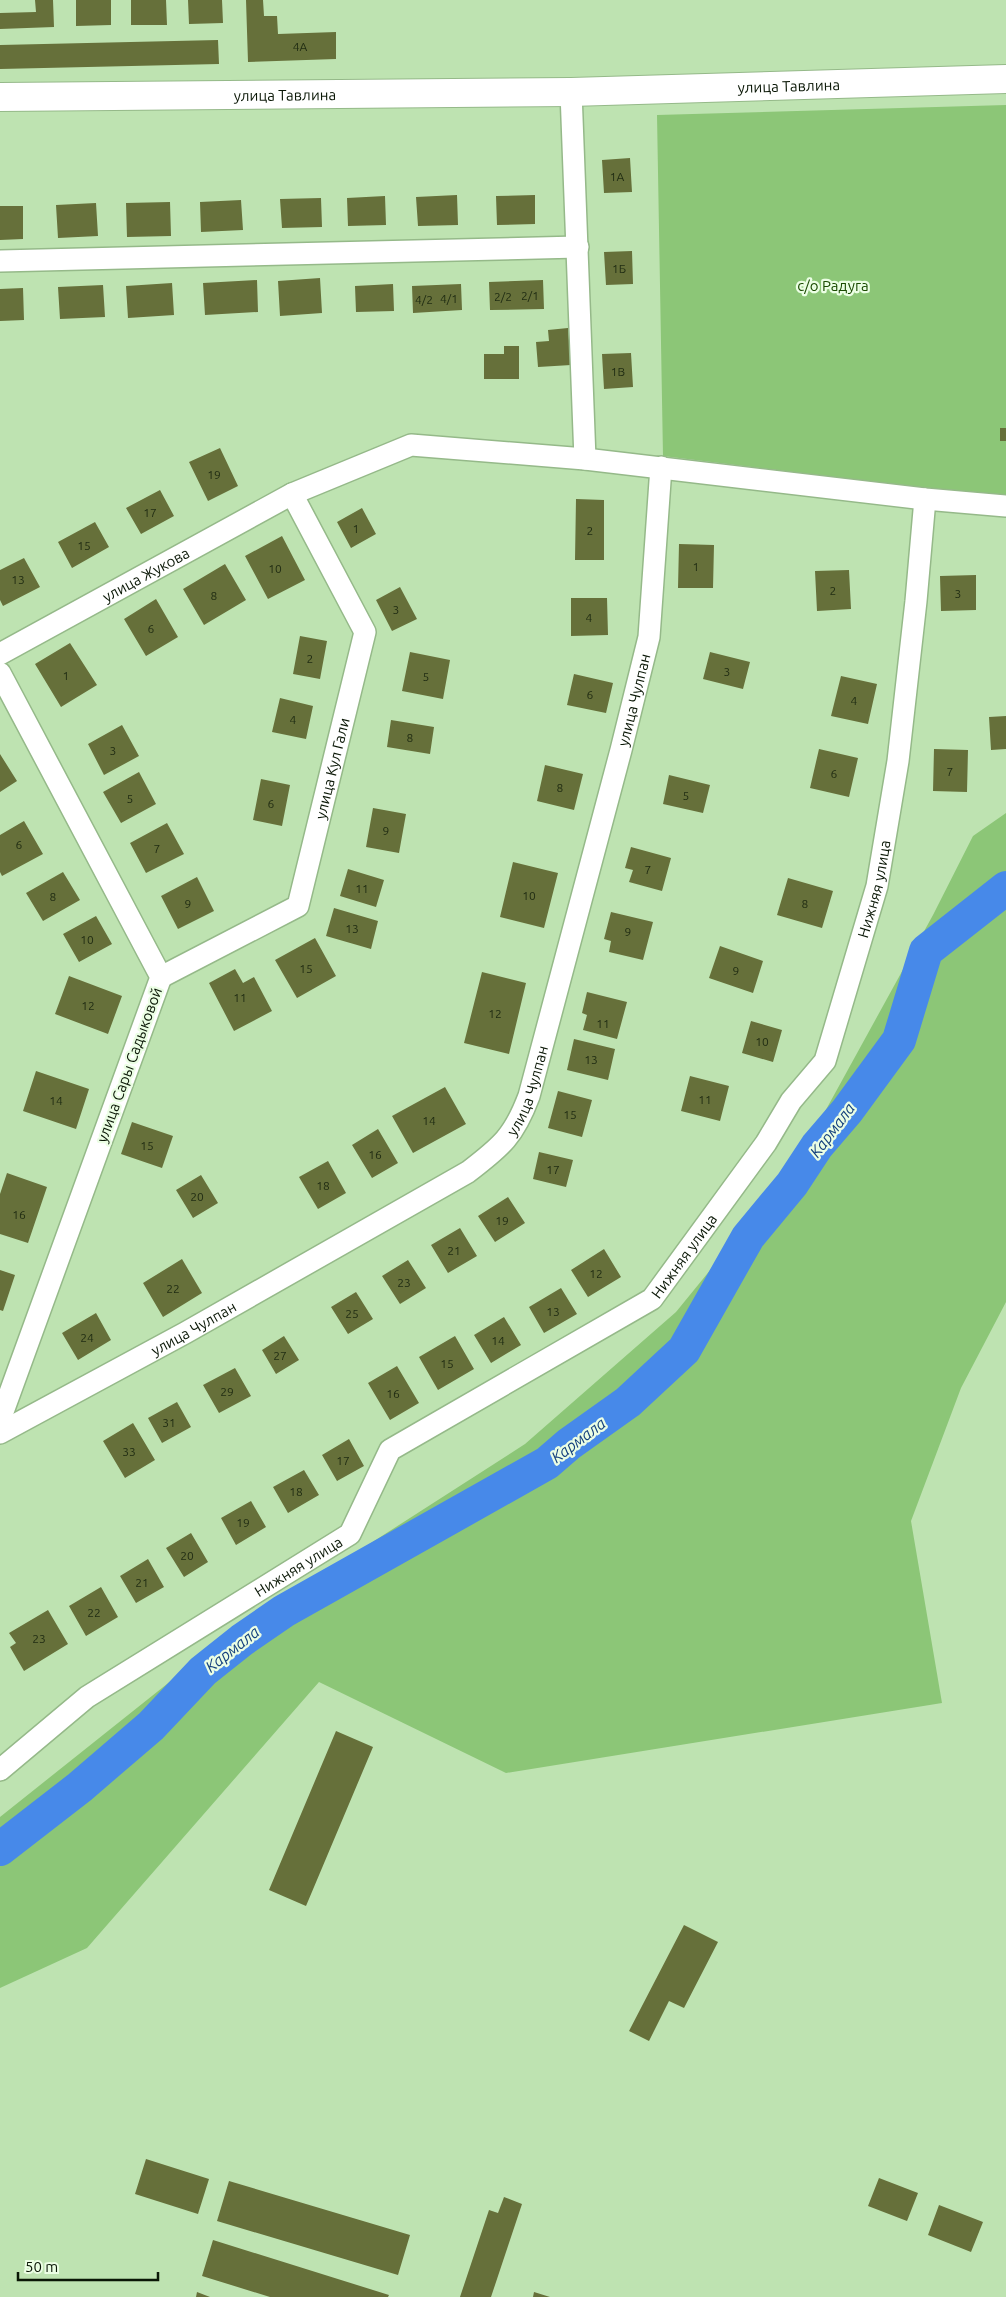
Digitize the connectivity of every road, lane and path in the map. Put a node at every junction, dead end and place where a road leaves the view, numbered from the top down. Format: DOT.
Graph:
graph roads {
  1 [pos="1006,79"];
  2 [pos="570,92"];
  3 [pos="0,97"];
  4 [pos="578,247"];
  5 [pos="0,261"];
  6 [pos="585,459"];
  7 [pos="661,467"];
  8 [pos="292,494"];
  9 [pos="925,498"];
  10 [pos="1006,506"];
  11 [pos="0,654"];
  12 [pos="0,673"];
  13 [pos="161,977"];
  14 [pos="0,1420"];
  15 [pos="0,1433"];
  16 [pos="0,1770"];
  1 -- 2 [label="main road, улица Тавлина"];
  2 -- 3 [label="main road, улица Тавлина"];
  2 -- 4 [label="street"];
  4 -- 5 [label="street"];
  4 -- 6 [label="street"];
  6 -- 7 [label="street, улица Жукова"];
  6 -- 8 [label="street, улица Жукова"];
  7 -- 9 [label="street, улица Жукова"];
  7 -- 15 [label="street, улица Чулпан"];
  8 -- 11 [label="street, улица Жукова"];
  8 -- 13 [label="street, улица Кул Гали"];
  9 -- 10 [label="street, улица Жукова"];
  9 -- 16 [label="street, Нижняя улица"];
  12 -- 13 [label="street, улица Сары Садыковой"];
  13 -- 14 [label="street, улица Сары Садыковой"];
}
